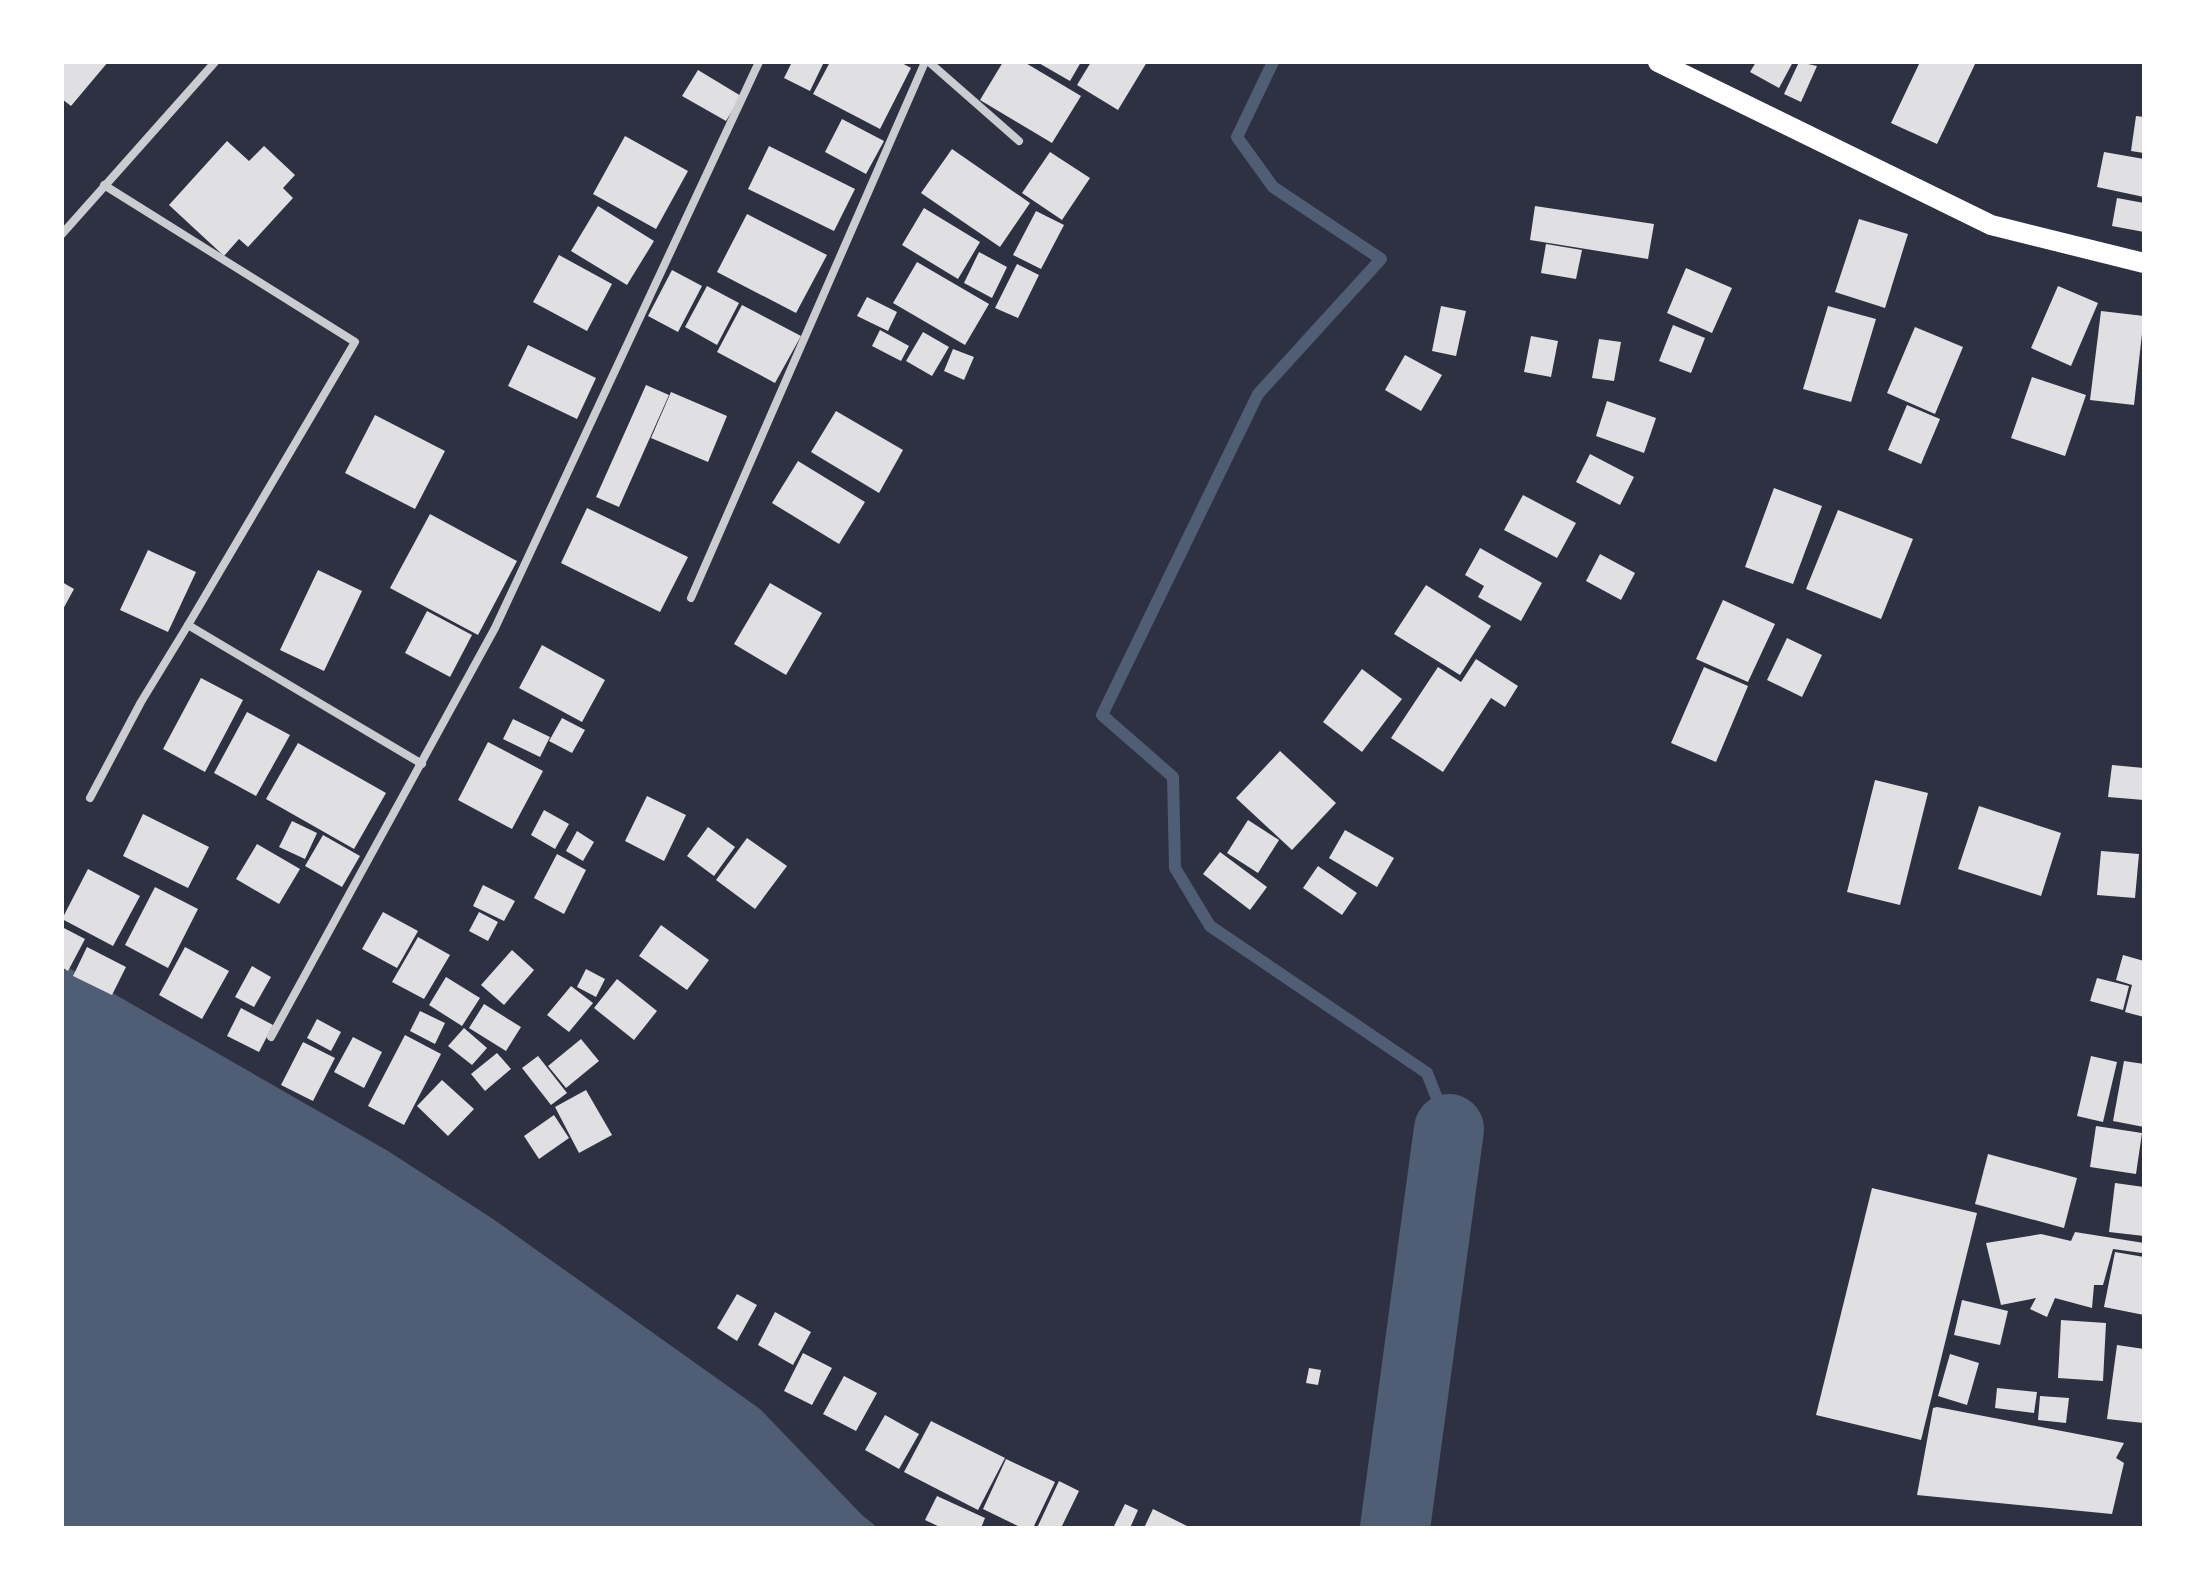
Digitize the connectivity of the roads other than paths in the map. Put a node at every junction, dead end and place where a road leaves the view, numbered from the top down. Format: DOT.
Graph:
graph roads {
  1 [pos="215,62"];
  2 [pos="759,62"];
  3 [pos="927,62"];
  4 [pos="1658,62"];
  5 [pos="1019,141"];
  6 [pos="104,185"];
  7 [pos="62,234"];
  8 [pos="2144,263"];
  9 [pos="691,598"];
  10 [pos="188,625"];
  11 [pos="422,764"];
  12 [pos="90,798"];
  13 [pos="271,1037"];
  1 -- 6 [label="street"];
  2 -- 11 [label="street"];
  3 -- 5 [label="street"];
  3 -- 9 [label="street"];
  4 -- 8 [label="main road"];
  6 -- 7 [label="street"];
  6 -- 10 [label="street"];
  10 -- 11 [label="street"];
  10 -- 12 [label="street"];
  11 -- 13 [label="street"];
}
